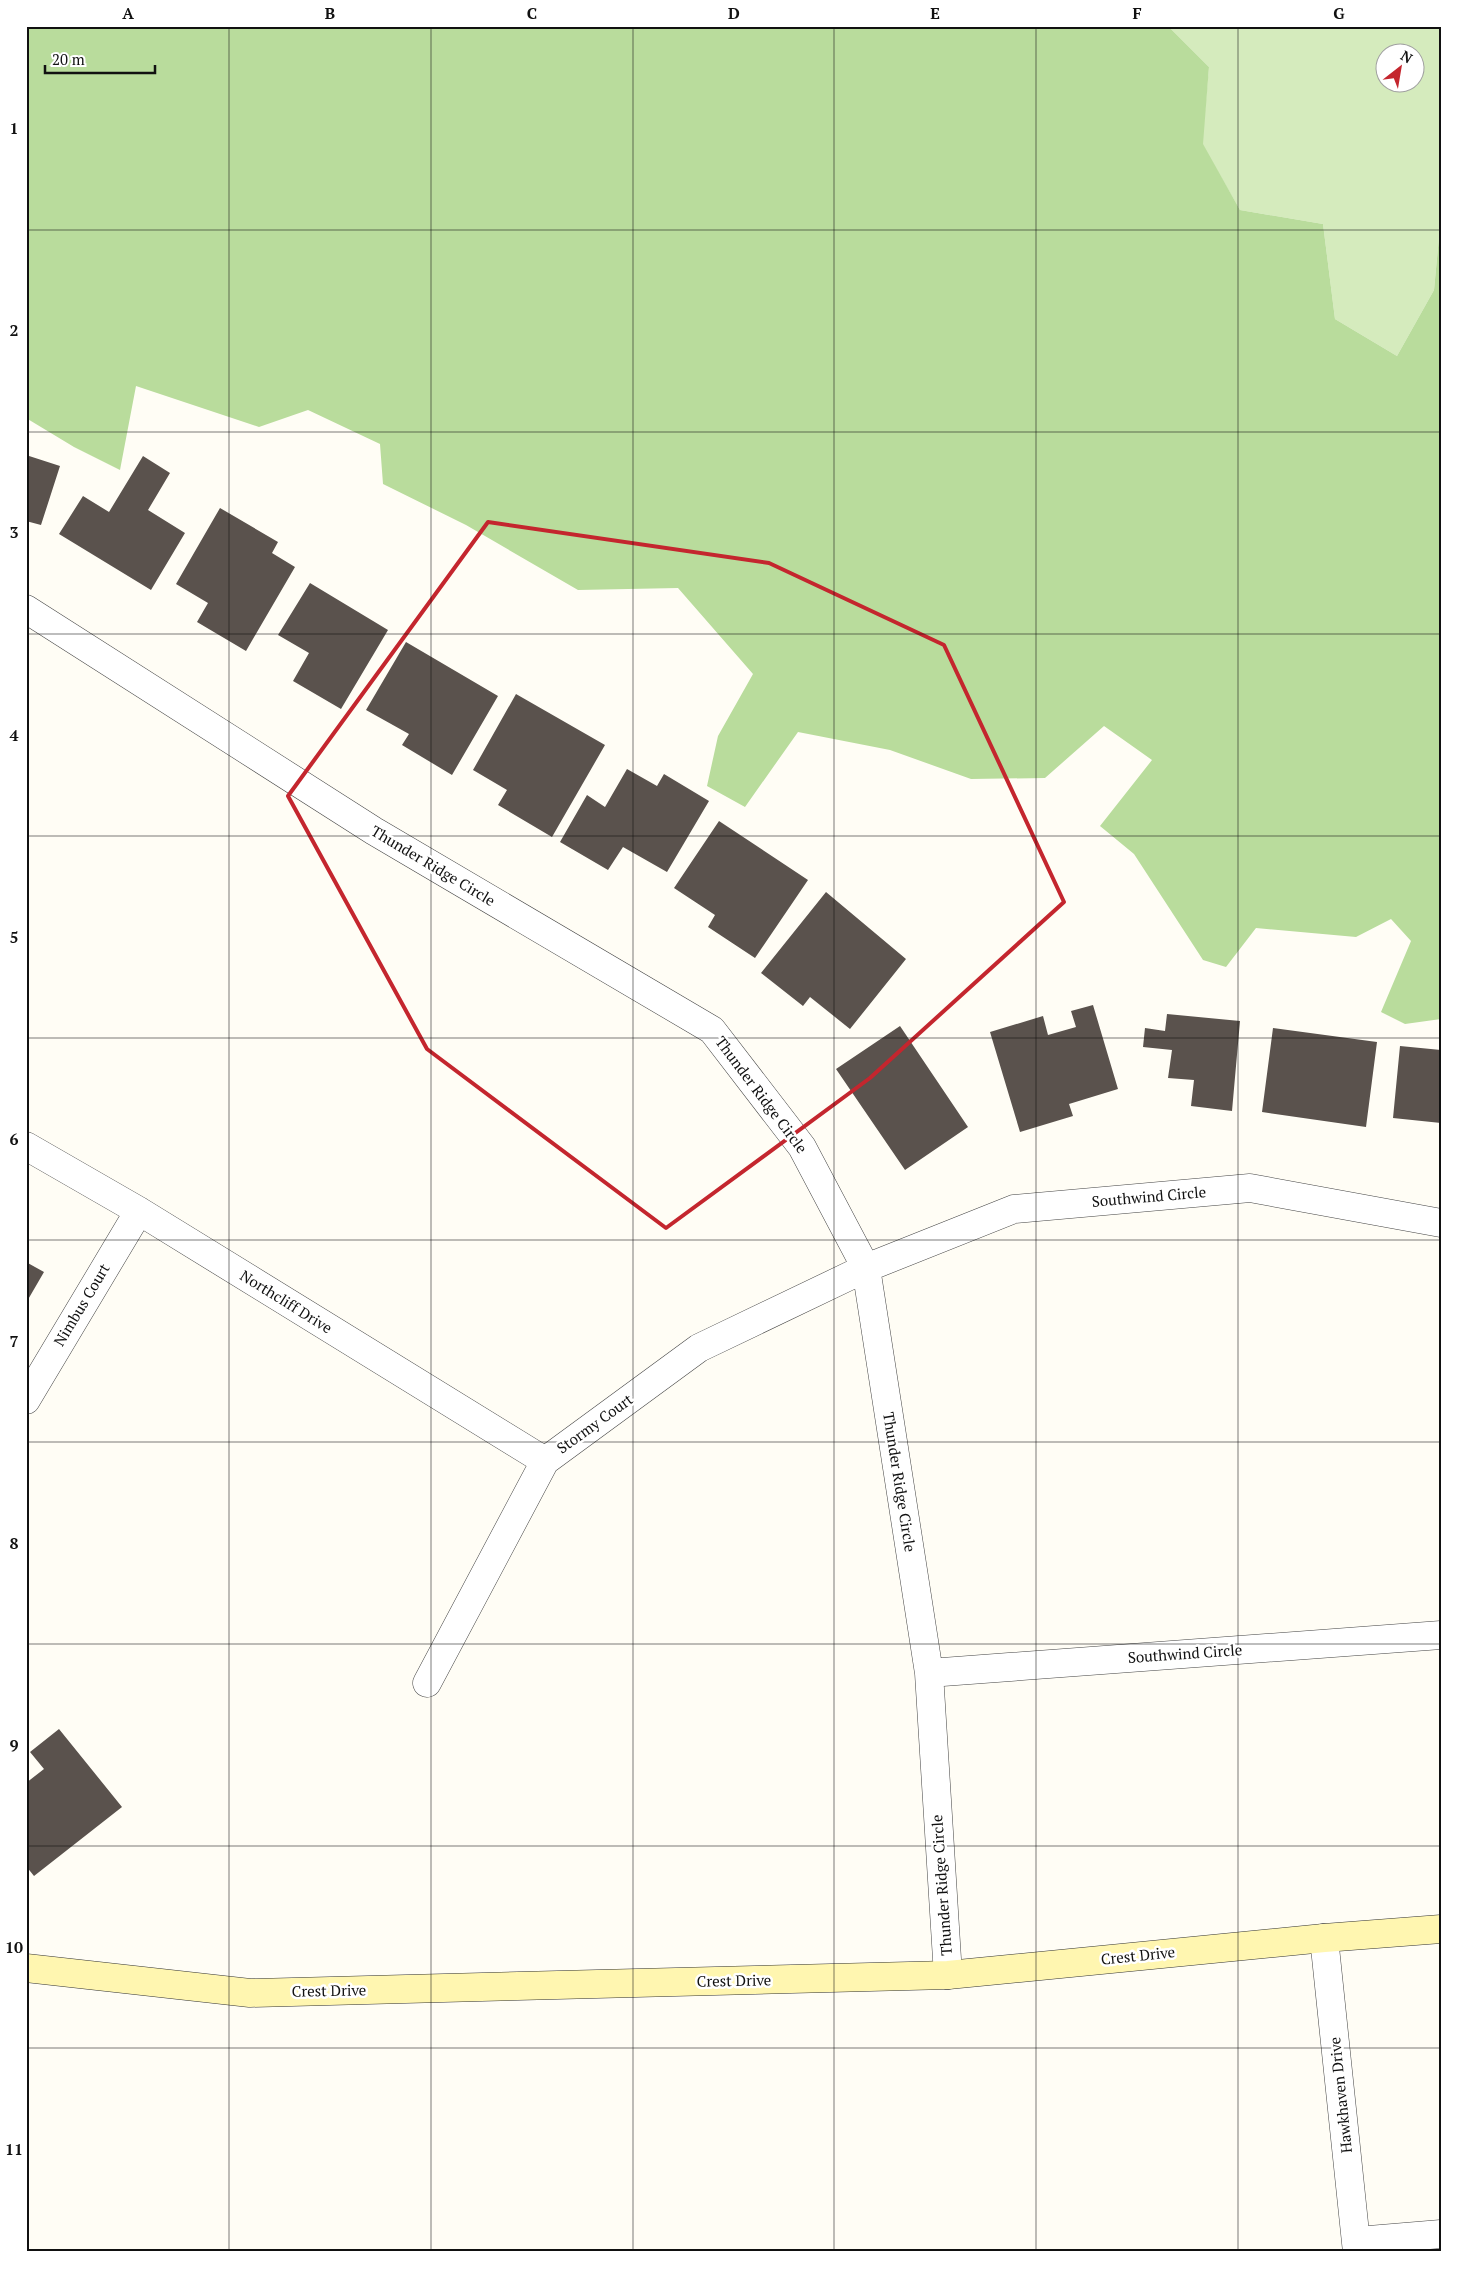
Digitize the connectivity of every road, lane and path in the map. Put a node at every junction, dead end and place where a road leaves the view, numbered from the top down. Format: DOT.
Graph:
graph roads {
  1 [pos="26,609"];
  2 [pos="26,1146"];
  3 [pos="139,1211"];
  4 [pos="1441,1223"];
  5 [pos="866,1268"];
  6 [pos="26,1400"];
  7 [pos="544,1460"];
  8 [pos="1441,1635"];
  9 [pos="929,1674"];
  10 [pos="427,1683"];
  11 [pos="1441,1929"];
  12 [pos="1324,1938"];
  13 [pos="26,1968"];
  14 [pos="948,1975"];
  15 [pos="1441,2234"];
  16 [pos="1357,2246"];
  1 -- 5 [label="street, Thunder Ridge Circle"];
  2 -- 3 [label="street, Northcliff Drive"];
  3 -- 6 [label="street, Nimbus Court"];
  3 -- 7 [label="street, Northcliff Drive"];
  4 -- 5 [label="street, Southwind Circle"];
  5 -- 7 [label="street, Stormy Court"];
  5 -- 9 [label="street, Thunder Ridge Circle"];
  7 -- 10 [label="street, Stormy Court"];
  8 -- 9 [label="street, Southwind Circle"];
  9 -- 14 [label="street, Thunder Ridge Circle"];
  11 -- 12 [label="street, Crest Drive"];
  12 -- 14 [label="street, Crest Drive"];
  12 -- 16 [label="street, Hawkhaven Drive"];
  13 -- 14 [label="street, Crest Drive"];
  15 -- 16 [label="street"];
}
